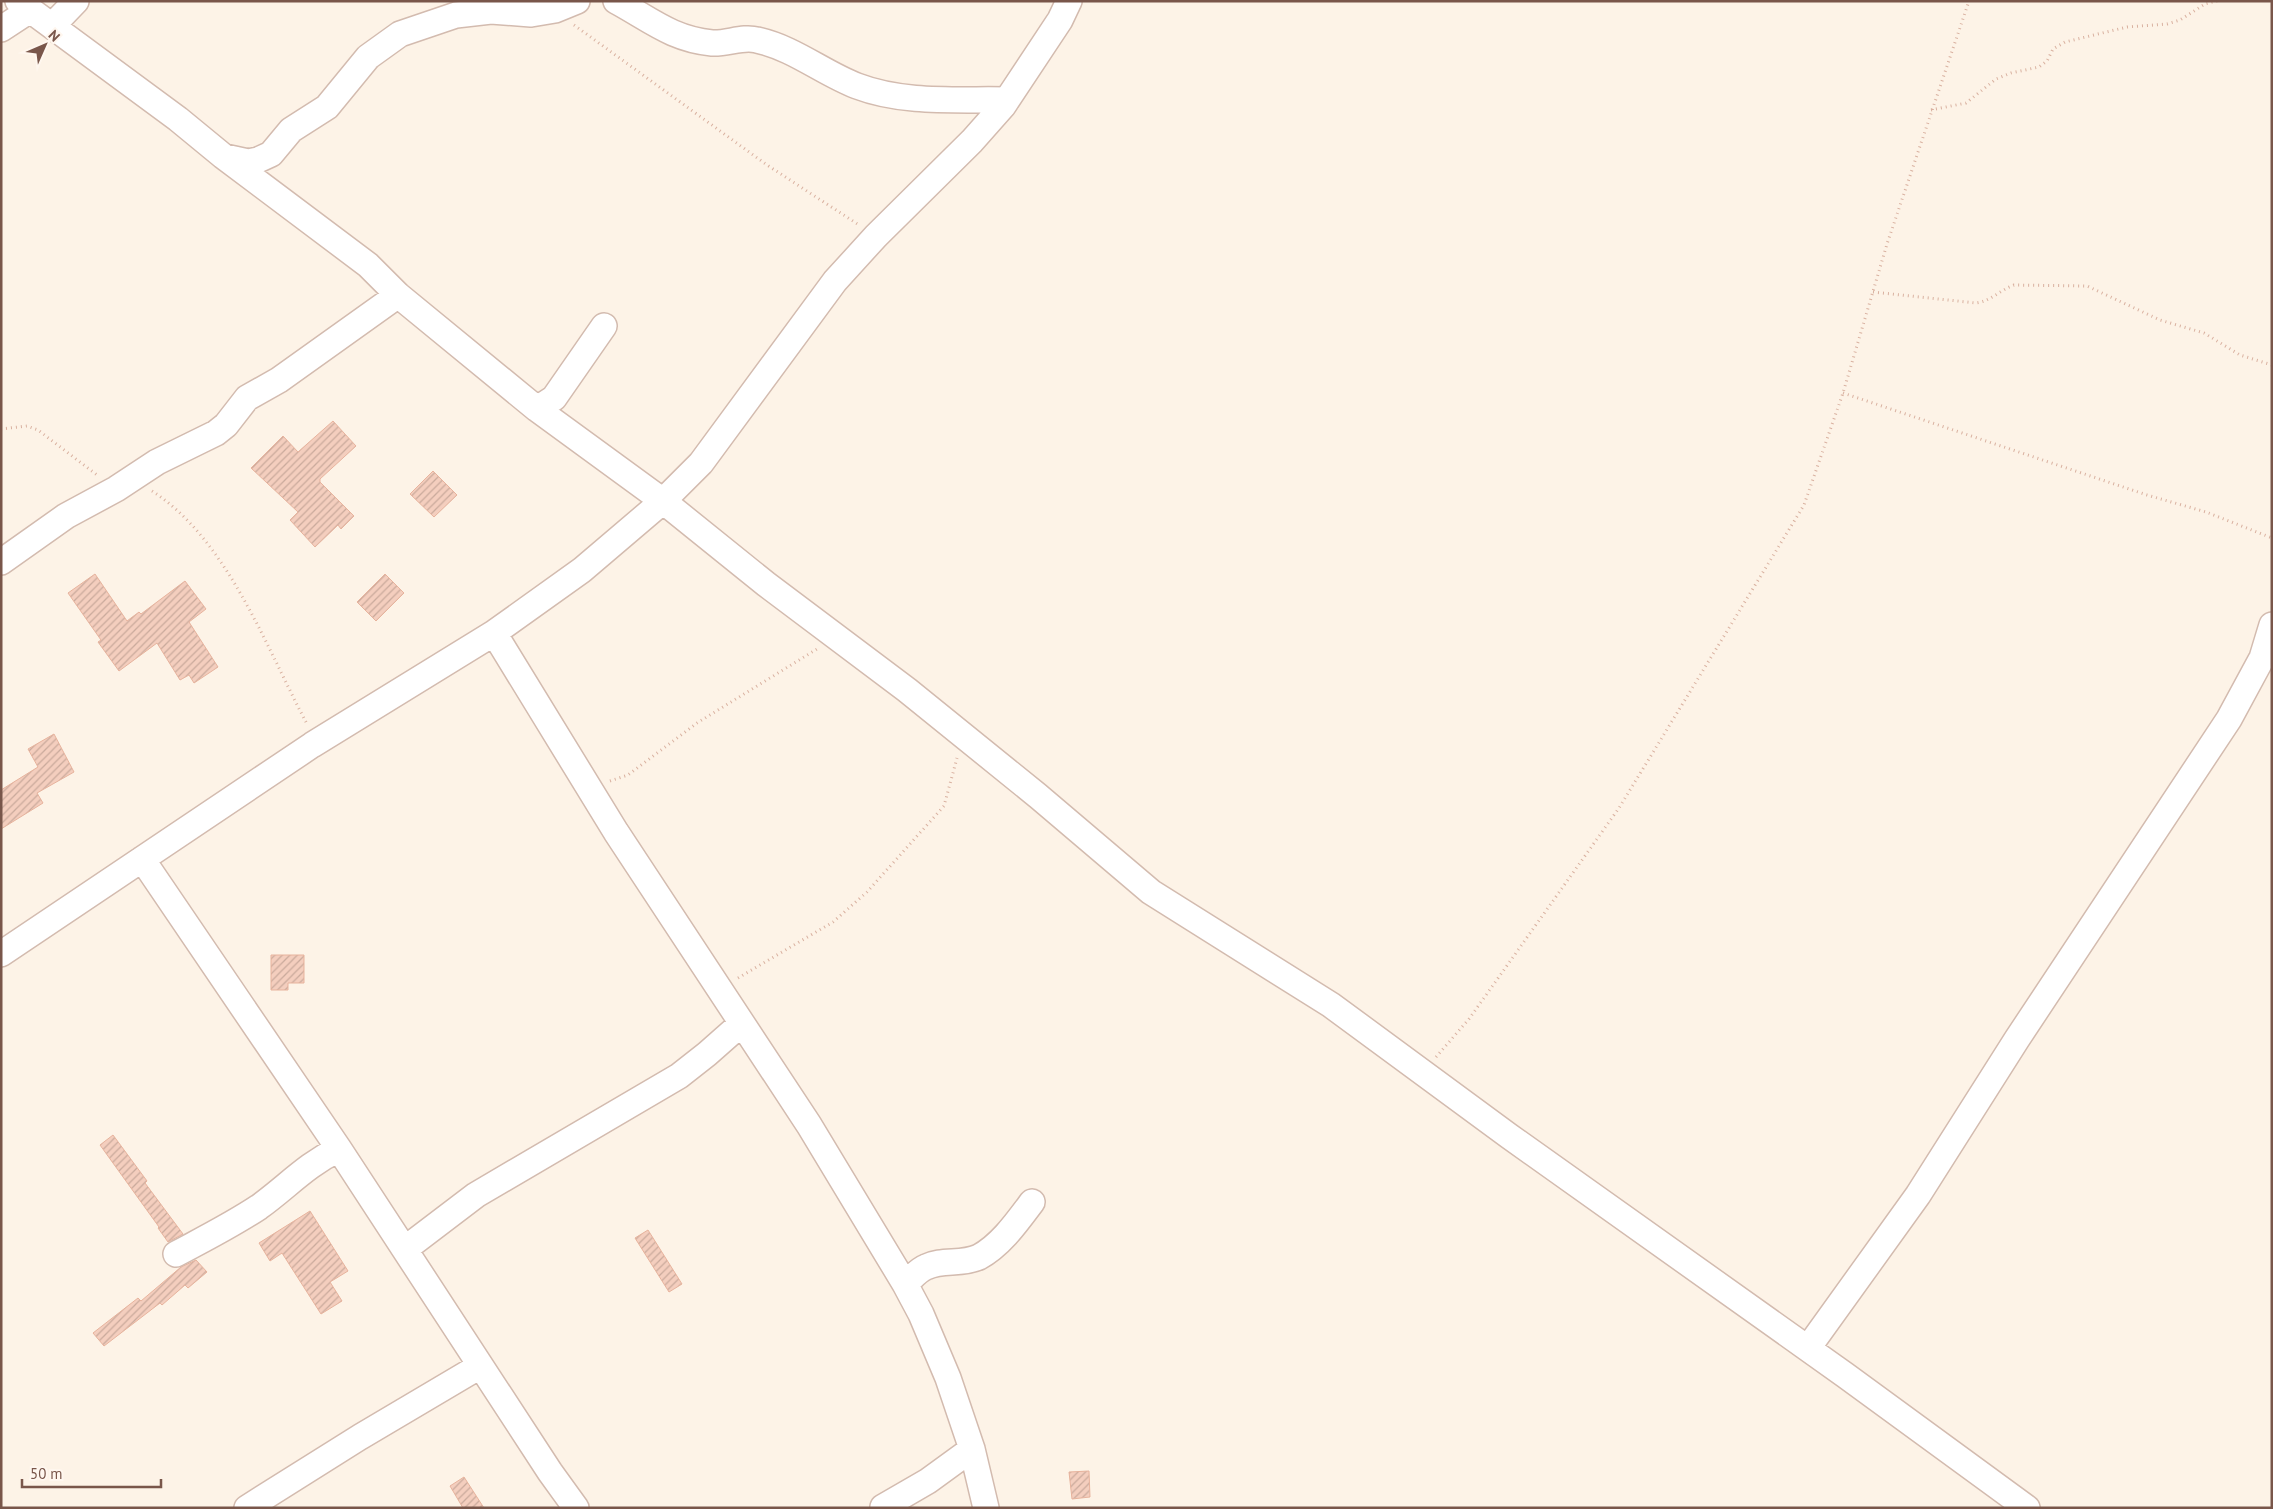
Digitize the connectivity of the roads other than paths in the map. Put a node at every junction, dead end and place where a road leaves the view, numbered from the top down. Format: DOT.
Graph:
graph roads {
  1 [pos="76,1"];
  2 [pos="616,1"];
  3 [pos="1069,1"];
  4 [pos="24,6"];
  5 [pos="566,6"];
  6 [pos="52,26"];
  7 [pos="1,28"];
  8 [pos="1007,100"];
  9 [pos="223,156"];
  10 [pos="398,295"];
  11 [pos="604,326"];
  12 [pos="537,409"];
  13 [pos="663,500"];
  14 [pos="1,562"];
  15 [pos="2272,625"];
  16 [pos="494,633"];
  17 [pos="142,859"];
  18 [pos="1,954"];
  19 [pos="741,1024"];
  20 [pos="339,1149"];
  21 [pos="1032,1202"];
  22 [pos="405,1248"];
  23 [pos="176,1254"];
  24 [pos="906,1284"];
  25 [pos="1808,1348"];
  26 [pos="480,1366"];
  27 [pos="972,1449"];
  28 [pos="883,1507"];
  29 [pos="247,1508"];
  30 [pos="576,1508"];
  31 [pos="986,1508"];
  32 [pos="2027,1508"];
  1 -- 6 [label="street"];
  2 -- 8 [label="street"];
  3 -- 8 [label="street"];
  4 -- 6 [label="street"];
  4 -- 7 [label="street"];
  5 -- 9 [label="street"];
  6 -- 9 [label="street"];
  8 -- 13 [label="street"];
  9 -- 10 [label="street"];
  10 -- 12 [label="street"];
  10 -- 14 [label="street"];
  11 -- 12 [label="street"];
  12 -- 13 [label="street"];
  13 -- 16 [label="street"];
  13 -- 25 [label="street"];
  15 -- 25 [label="street"];
  16 -- 17 [label="street"];
  16 -- 19 [label="street"];
  17 -- 18 [label="street"];
  17 -- 20 [label="street"];
  19 -- 22 [label="street"];
  19 -- 24 [label="street"];
  20 -- 22 [label="street"];
  20 -- 23 [label="street"];
  21 -- 24 [label="street"];
  22 -- 26 [label="street"];
  24 -- 27 [label="street"];
  25 -- 32 [label="street"];
  26 -- 29 [label="street"];
  26 -- 30 [label="street"];
  27 -- 28 [label="street"];
  27 -- 31 [label="street"];
}
